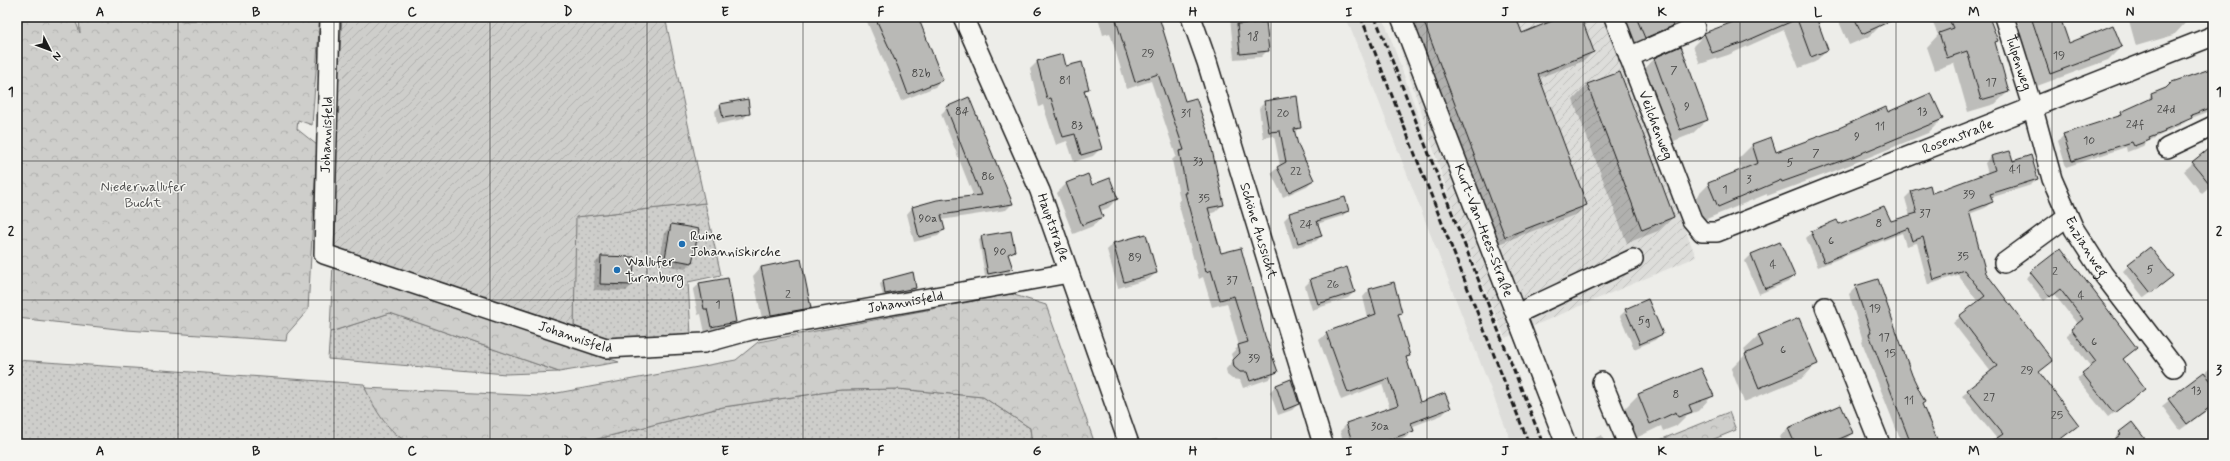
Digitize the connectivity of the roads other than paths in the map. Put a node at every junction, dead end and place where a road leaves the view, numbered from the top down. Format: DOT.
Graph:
graph roads {
  1 [pos="330,17"];
  2 [pos="963,17"];
  3 [pos="1191,17"];
  4 [pos="1401,17"];
  5 [pos="1614,17"];
  6 [pos="1692,17"];
  7 [pos="2004,17"];
  8 [pos="2213,36"];
  9 [pos="1629,57"];
  10 [pos="2033,109"];
  11 [pos="2213,126"];
  12 [pos="2167,148"];
  13 [pos="2068,216"];
  14 [pos="1702,232"];
  15 [pos="1633,259"];
  16 [pos="2004,263"];
  17 [pos="1069,273"];
  18 [pos="1824,307"];
  19 [pos="1516,314"];
  20 [pos="2174,367"];
  21 [pos="1602,382"];
  22 [pos="1129,444"];
  23 [pos="1323,444"];
  24 [pos="1566,444"];
  25 [pos="1628,444"];
  26 [pos="1880,444"];
  1 -- 17 [label="street, Johannisfeld"];
  2 -- 17 [label="street, Hauptstraße"];
  3 -- 23 [label="street, Schöne Aussicht"];
  4 -- 19 [label="street, Kurt-Van-Hees-Straße"];
  5 -- 9 [label="street, Veilchenweg"];
  6 -- 9 [label="street"];
  7 -- 10 [label="street, Tulpenweg"];
  8 -- 10 [label="street, Rosenstraße"];
  9 -- 14 [label="street, Veilchenweg"];
  10 -- 13 [label="street, Enzianweg"];
  10 -- 14 [label="street, Rosenstraße"];
  11 -- 12 [label="street"];
  13 -- 16 [label="street"];
  13 -- 20 [label="street, Enzianweg"];
  15 -- 19 [label="street"];
  17 -- 22 [label="street, Hauptstraße"];
  18 -- 26 [label="street"];
  19 -- 24 [label="street, Kurt-Van-Hees-Straße"];
  21 -- 25 [label="street"];
}
